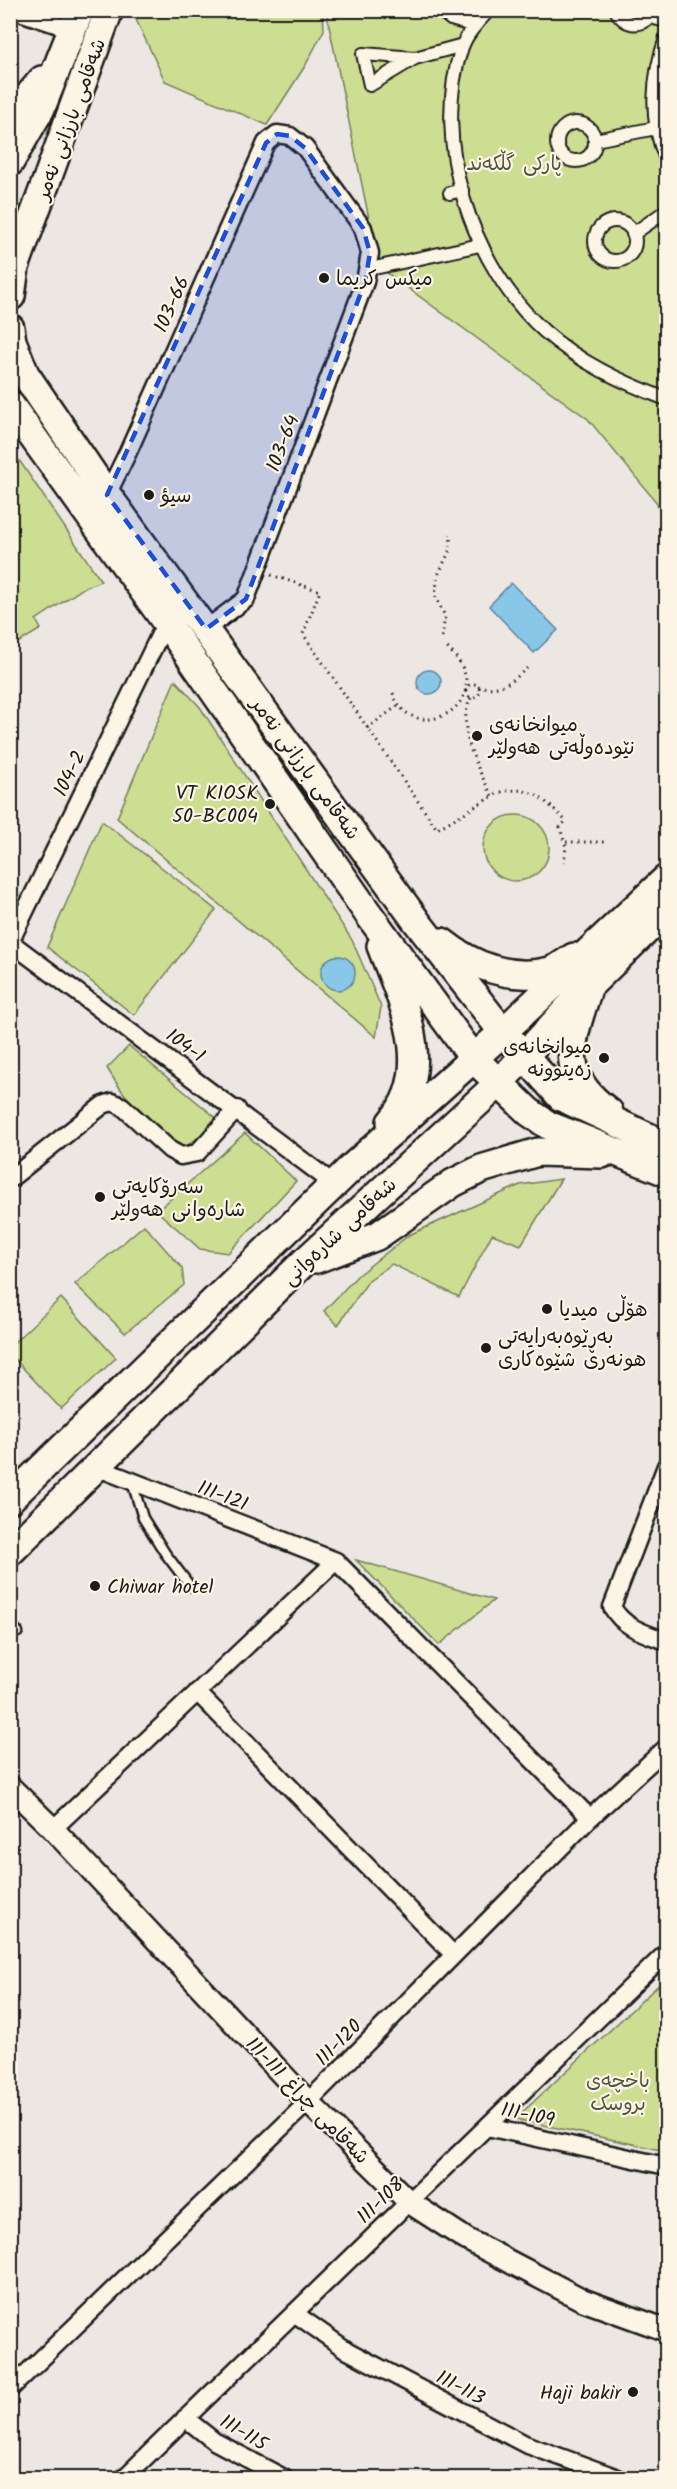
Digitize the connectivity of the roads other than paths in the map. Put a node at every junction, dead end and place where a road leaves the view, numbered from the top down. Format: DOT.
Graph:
graph roads {
  1 [pos="14,10"];
  2 [pos="110,10"];
  3 [pos="441,10"];
  4 [pos="489,10"];
  5 [pos="616,10"];
  6 [pos="652,14"];
  7 [pos="77,20"];
  8 [pos="666,21"];
  9 [pos="475,26"];
  10 [pos="666,38"];
  11 [pos="463,45"];
  12 [pos="415,58"];
  13 [pos="10,118"];
  14 [pos="656,128"];
  15 [pos="278,134"];
  16 [pos="595,140"];
  17 [pos="666,159"];
  18 [pos="10,162"];
  19 [pos="666,211"];
  20 [pos="633,234"];
  21 [pos="24,244"];
  22 [pos="480,245"];
  23 [pos="379,267"];
  24 [pos="11,295"];
  25 [pos="10,303"];
  26 [pos="10,328"];
  27 [pos="666,399"];
  28 [pos="10,405"];
  29 [pos="77,452"];
  30 [pos="107,495"];
  31 [pos="166,621"];
  32 [pos="206,628"];
  33 [pos="666,879"];
  34 [pos="666,911"];
  35 [pos="367,912"];
  36 [pos="417,922"];
  37 [pos="601,941"];
  38 [pos="11,942"];
  39 [pos="589,986"];
  40 [pos="503,1032"];
  41 [pos="523,1058"];
  42 [pos="474,1059"];
  43 [pos="498,1084"];
  44 [pos="237,1109"];
  45 [pos="634,1145"];
  46 [pos="666,1145"];
  47 [pos="666,1172"];
  48 [pos="342,1176"];
  49 [pos="10,1179"];
  50 [pos="303,1263"];
  51 [pos="666,1466"];
  52 [pos="96,1467"];
  53 [pos="132,1482"];
  54 [pos="10,1499"];
  55 [pos="10,1552"];
  56 [pos="336,1561"];
  57 [pos="190,1586"];
  58 [pos="10,1623"];
  59 [pos="18,1632"];
  60 [pos="666,1641"];
  61 [pos="197,1692"];
  62 [pos="666,1748"];
  63 [pos="10,1787"];
  64 [pos="590,1818"];
  65 [pos="53,1829"];
  66 [pos="666,1953"];
  67 [pos="454,1955"];
  68 [pos="308,2102"];
  69 [pos="487,2127"];
  70 [pos="666,2166"];
  71 [pos="409,2202"];
  72 [pos="294,2313"];
  73 [pos="666,2330"];
  74 [pos="10,2389"];
  75 [pos="185,2418"];
  76 [pos="124,2478"];
  77 [pos="284,2478"];
  78 [pos="618,2478"];
  1 -- 7 [label="street"];
  2 -- 21 [label="main road, شەقامی بارزانی نەمر"];
  3 -- 9 [label="street"];
  4 -- 9 [label="street"];
  5 -- 6 [label="street"];
  6 -- 8 [label="street"];
  7 -- 13 [label="main road"];
  7 -- 18 [label="main road, شەقامی بارزانی نەمر"];
  9 -- 11 [label="street"];
  10 -- 14 [label="street"];
  11 -- 12 [label="street"];
  11 -- 22 [label="street"];
  14 -- 16 [label="street"];
  14 -- 17 [label="street"];
  15 -- 30 [label="street, 103-66"];
  15 -- 32 [label="street, 103-64"];
  19 -- 20 [label="street"];
  21 -- 24 [label="main road, شەقامی بارزانی نەمر"];
  21 -- 29 [label="main road"];
  22 -- 23 [label="street"];
  22 -- 27 [label="street"];
  24 -- 25 [label="main road, شەقامی بارزانی نەمر"];
  26 -- 29 [label="main road, شەقامی بارزانی نەمر"];
  28 -- 31 [label="main road, شەقامی بارزانی نەمر"];
  29 -- 30 [label="main road, شەقامی بارزانی نەمر"];
  30 -- 32 [label="main road, شەقامی بارزانی نەمر"];
  31 -- 35 [label="main road, شەقامی بارزانی نەمر"];
  31 -- 38 [label="street, 104-2"];
  32 -- 36 [label="main road, شەقامی بارزانی نەمر"];
  33 -- 37 [label="main road, شەقامی شارەوانی"];
  34 -- 39 [label="main road, شەقامی شارەوانی"];
  35 -- 42 [label="main road, شەقامی بارزانی نەمر"];
  35 -- 48 [label="main road"];
  36 -- 37 [label="main road"];
  36 -- 40 [label="main road, شەقامی بارزانی نەمر"];
  37 -- 40 [label="main road, شەقامی شارەوانی"];
  38 -- 44 [label="street, 104-1"];
  39 -- 41 [label="main road, شەقامی شارەوانی"];
  39 -- 45 [label="main road"];
  40 -- 41 [label="main road, شەقامی بارزانی نەمر"];
  40 -- 42 [label="main road, شەقامی شارەوانی"];
  41 -- 43 [label="main road, شەقامی شارەوانی"];
  41 -- 45 [label="main road, شەقامی بارزانی نەمر"];
  42 -- 43 [label="main road, شەقامی بارزانی نەمر"];
  42 -- 48 [label="main road, شەقامی شارەوانی"];
  43 -- 45 [label="main road, شەقامی بارزانی نەمر"];
  43 -- 50 [label="main road, شەقامی شارەوانی"];
  44 -- 48 [label="street, 104-1"];
  44 -- 49 [label="street"];
  45 -- 46 [label="main road, شەقامی بارزانی نەمر"];
  45 -- 47 [label="main road, شەقامی بارزانی نەمر"];
  45 -- 50 [label="main road"];
  48 -- 54 [label="main road, شەقامی شارەوانی"];
  50 -- 52 [label="main road, شەقامی شارەوانی"];
  51 -- 60 [label="street"];
  52 -- 53 [label="street, 111-121"];
  52 -- 55 [label="main road, شەقامی شارەوانی"];
  53 -- 56 [label="street, 111-121"];
  53 -- 57 [label="lane"];
  56 -- 61 [label="street"];
  56 -- 64 [label="street"];
  58 -- 59 [label="lane"];
  61 -- 65 [label="street"];
  61 -- 67 [label="street"];
  62 -- 64 [label="street, 111-120"];
  63 -- 65 [label="street, شەقامی چراغ 111-111"];
  64 -- 67 [label="street, 111-120"];
  65 -- 68 [label="street, شەقامی چراغ 111-111"];
  66 -- 69 [label="street, 111-108"];
  67 -- 68 [label="street, 111-120"];
  68 -- 71 [label="street, شەقامی چراغ 111-111"];
  68 -- 74 [label="street, 111-120"];
  69 -- 70 [label="street, 111-109"];
  69 -- 71 [label="street, 111-108"];
  71 -- 72 [label="street, 111-108"];
  71 -- 73 [label="street, شەقامی چراغ 111-111"];
  72 -- 75 [label="street, 111-108"];
  72 -- 78 [label="street, 111-113"];
  75 -- 76 [label="street, 111-108"];
  75 -- 77 [label="street, 111-115"];
}
